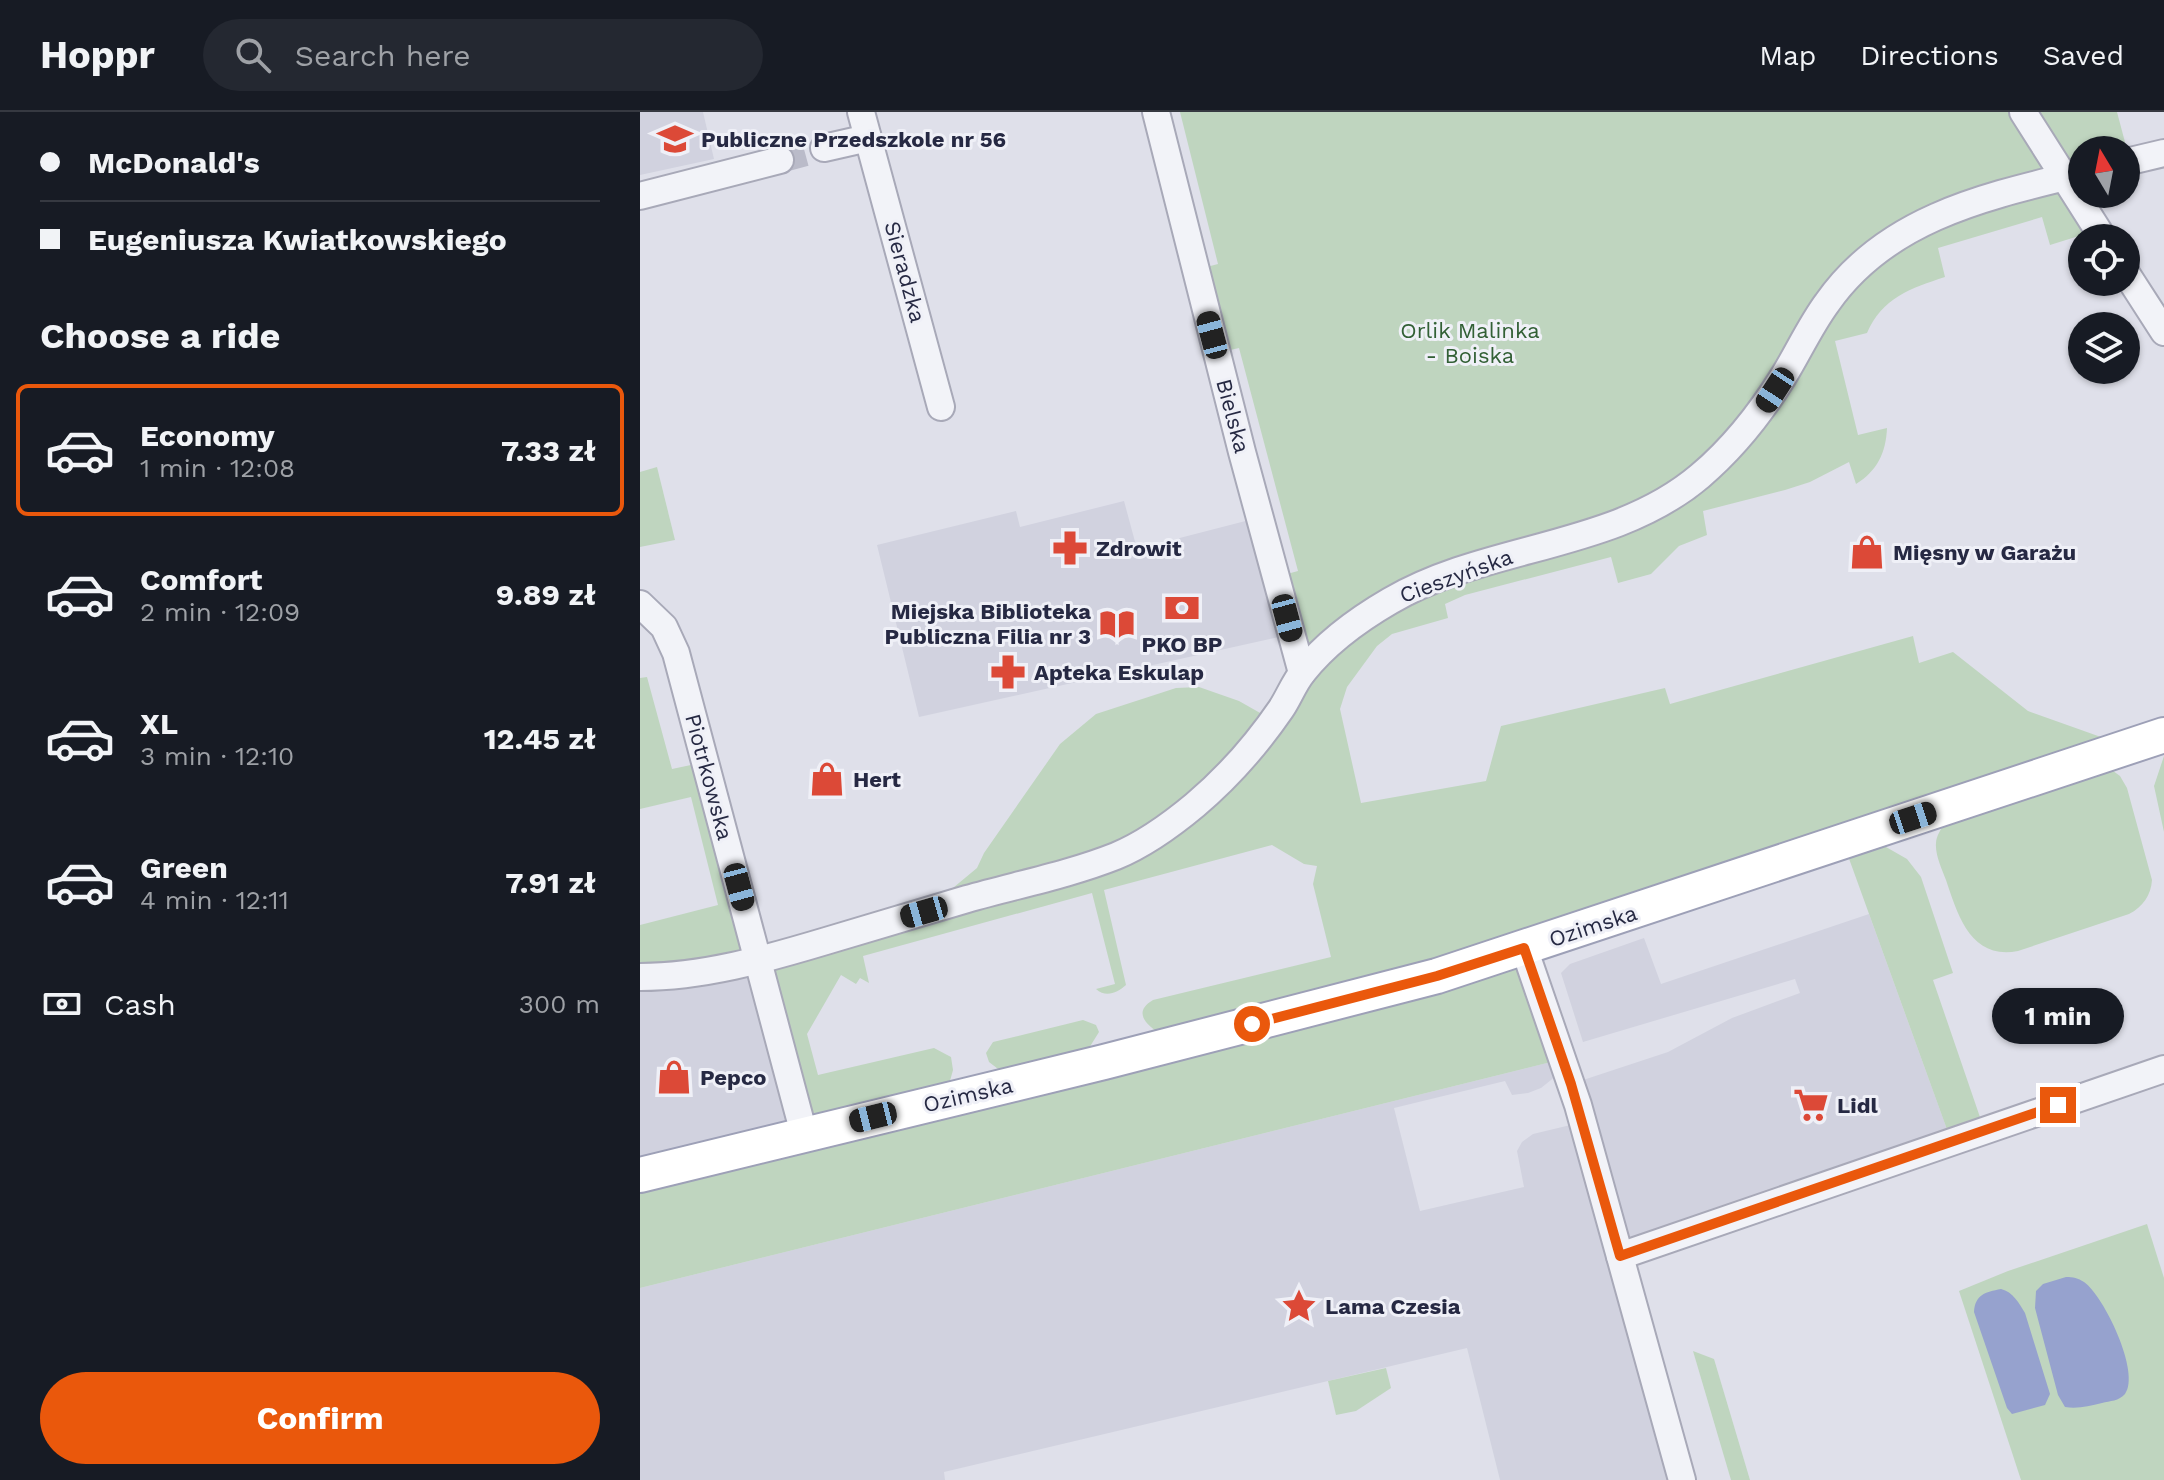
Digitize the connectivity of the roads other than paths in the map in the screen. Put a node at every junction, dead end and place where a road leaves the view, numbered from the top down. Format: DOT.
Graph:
graph roads {
  1 [pos="861,112"];
  2 [pos="1156,112"];
  3 [pos="2023,112"];
  4 [pos="868,138"];
  5 [pos="824,148"];
  6 [pos="2164,153"];
  7 [pos="2140,159"];
  8 [pos="780,160"];
  9 [pos="2068,169"];
  10 [pos="2068,176"];
  11 [pos="640,196"];
  12 [pos="2140,295"];
  13 [pos="2164,332"];
  14 [pos="941,407"];
  15 [pos="640,604"];
  16 [pos="1302,673"];
  17 [pos="2164,735"];
  18 [pos="1524,948"];
  19 [pos="759,961"];
  20 [pos="640,977"];
  21 [pos="2164,1069"];
  22 [pos="804,1134"];
  23 [pos="640,1175"];
  24 [pos="1620,1256"];
  25 [pos="1682,1480"];
  1 -- 4 [label="street, Sieradzka"];
  2 -- 16 [label="street, Bielska"];
  3 -- 9 [label="street"];
  4 -- 5 [label="street"];
  4 -- 14 [label="street, Sieradzka"];
  6 -- 7 [label="street"];
  8 -- 11 [label="street"];
  10 -- 16 [label="street, Cieszyńska"];
  12 -- 13 [label="street"];
  15 -- 19 [label="street, Piotrkowska"];
  16 -- 19 [label="street, Cieszyńska"];
  17 -- 18 [label="main road, Ozimska"];
  18 -- 22 [label="main road, Ozimska"];
  18 -- 24 [label="street"];
  19 -- 20 [label="street"];
  19 -- 22 [label="street, Piotrkowska"];
  21 -- 24 [label="street"];
  22 -- 23 [label="main road, Ozimska"];
  24 -- 25 [label="street"];
}
